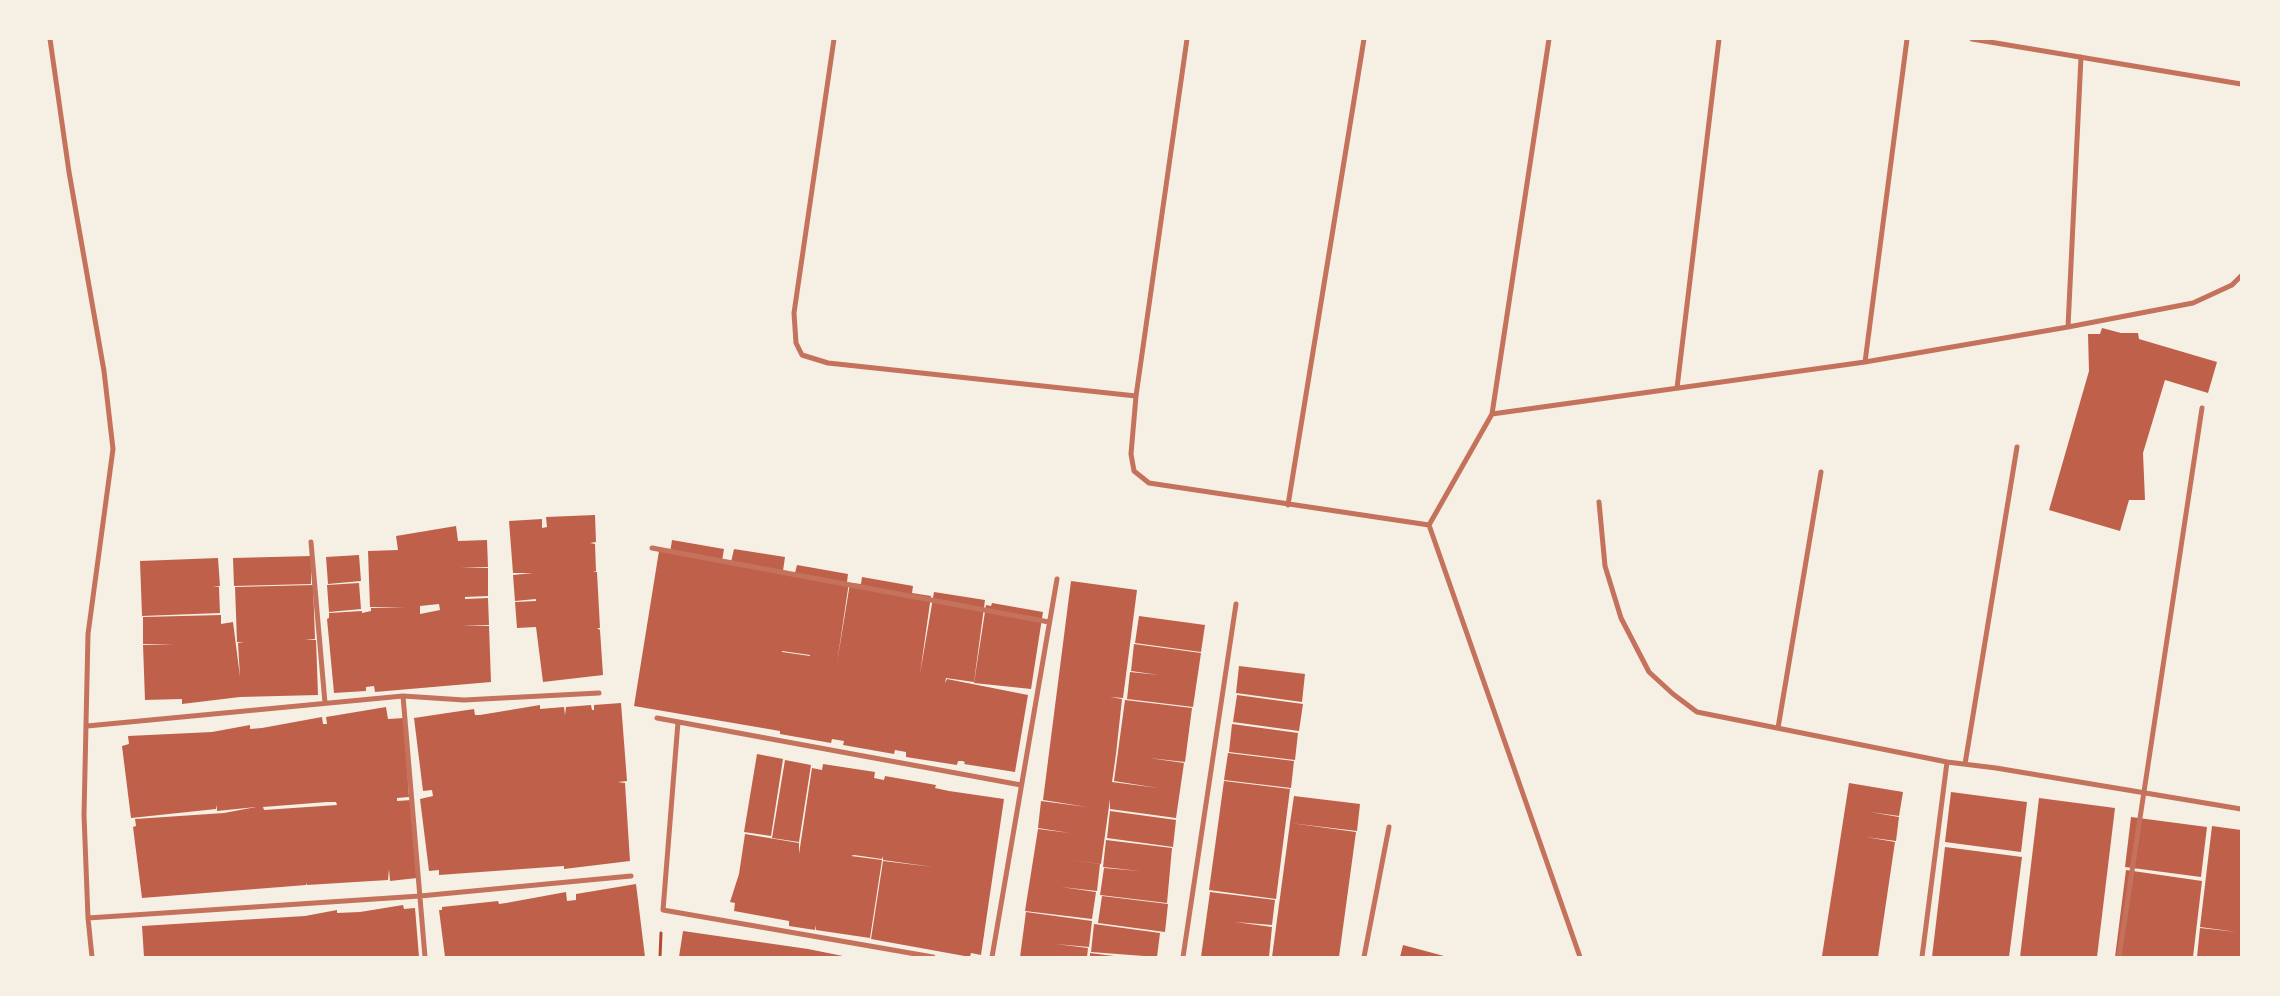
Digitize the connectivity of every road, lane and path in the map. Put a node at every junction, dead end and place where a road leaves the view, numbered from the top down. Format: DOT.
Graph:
graph roads {
  1 [pos="50,39"];
  2 [pos="834,39"];
  3 [pos="1187,39"];
  4 [pos="1364,39"];
  5 [pos="1549,39"];
  6 [pos="1719,39"];
  7 [pos="1907,39"];
  8 [pos="1972,39"];
  9 [pos="2081,57"];
  10 [pos="2241,84"];
  11 [pos="2241,276"];
  12 [pos="2068,327"];
  13 [pos="1865,362"];
  14 [pos="1677,388"];
  15 [pos="1136,396"];
  16 [pos="2202,408"];
  17 [pos="1492,414"];
  18 [pos="2017,446"];
  19 [pos="1821,472"];
  20 [pos="1599,502"];
  21 [pos="1288,505"];
  22 [pos="1429,525"];
  23 [pos="311,542"];
  24 [pos="652,548"];
  25 [pos="1057,579"];
  26 [pos="1236,604"];
  27 [pos="1049,622"];
  28 [pos="599,692"];
  29 [pos="403,696"];
  30 [pos="325,703"];
  31 [pos="657,718"];
  32 [pos="678,722"];
  33 [pos="86,726"];
  34 [pos="1778,728"];
  35 [pos="1947,762"];
  36 [pos="1965,764"];
  37 [pos="1021,786"];
  38 [pos="2145,793"];
  39 [pos="2241,809"];
  40 [pos="1389,827"];
  41 [pos="630,876"];
  42 [pos="420,896"];
  43 [pos="88,918"];
  44 [pos="92,957"];
  45 [pos="425,957"];
  46 [pos="933,957"];
  47 [pos="992,957"];
  48 [pos="1183,957"];
  49 [pos="1364,957"];
  50 [pos="1580,957"];
  51 [pos="1922,957"];
  52 [pos="2119,957"];
  1 -- 33 [label="street"];
  2 -- 15 [label="street"];
  3 -- 15 [label="street"];
  4 -- 21 [label="street"];
  5 -- 17 [label="street"];
  6 -- 14 [label="street"];
  7 -- 13 [label="street"];
  8 -- 9 [label="street"];
  9 -- 10 [label="street"];
  9 -- 12 [label="street"];
  11 -- 12 [label="street"];
  12 -- 13 [label="street"];
  13 -- 14 [label="street"];
  14 -- 17 [label="street"];
  15 -- 21 [label="street"];
  16 -- 38 [label="street"];
  17 -- 22 [label="street"];
  18 -- 36 [label="street"];
  19 -- 34 [label="street"];
  20 -- 34 [label="street"];
  21 -- 22 [label="street"];
  22 -- 50 [label="street"];
  23 -- 30 [label="street"];
  24 -- 27 [label="street"];
  25 -- 27 [label="street"];
  26 -- 48 [label="street"];
  27 -- 37 [label="street"];
  28 -- 29 [label="street"];
  29 -- 30 [label="street"];
  29 -- 42 [label="street"];
  30 -- 33 [label="street"];
  31 -- 32 [label="street"];
  32 -- 37 [label="street"];
  32 -- 46 [label="street"];
  33 -- 43 [label="street"];
  34 -- 35 [label="street"];
  35 -- 36 [label="street"];
  35 -- 51 [label="street"];
  36 -- 38 [label="street"];
  37 -- 47 [label="street"];
  38 -- 39 [label="street"];
  38 -- 52 [label="street"];
  40 -- 49 [label="street"];
  41 -- 42 [label="street"];
  42 -- 43 [label="street"];
  42 -- 45 [label="street"];
  43 -- 44 [label="street"];
}
